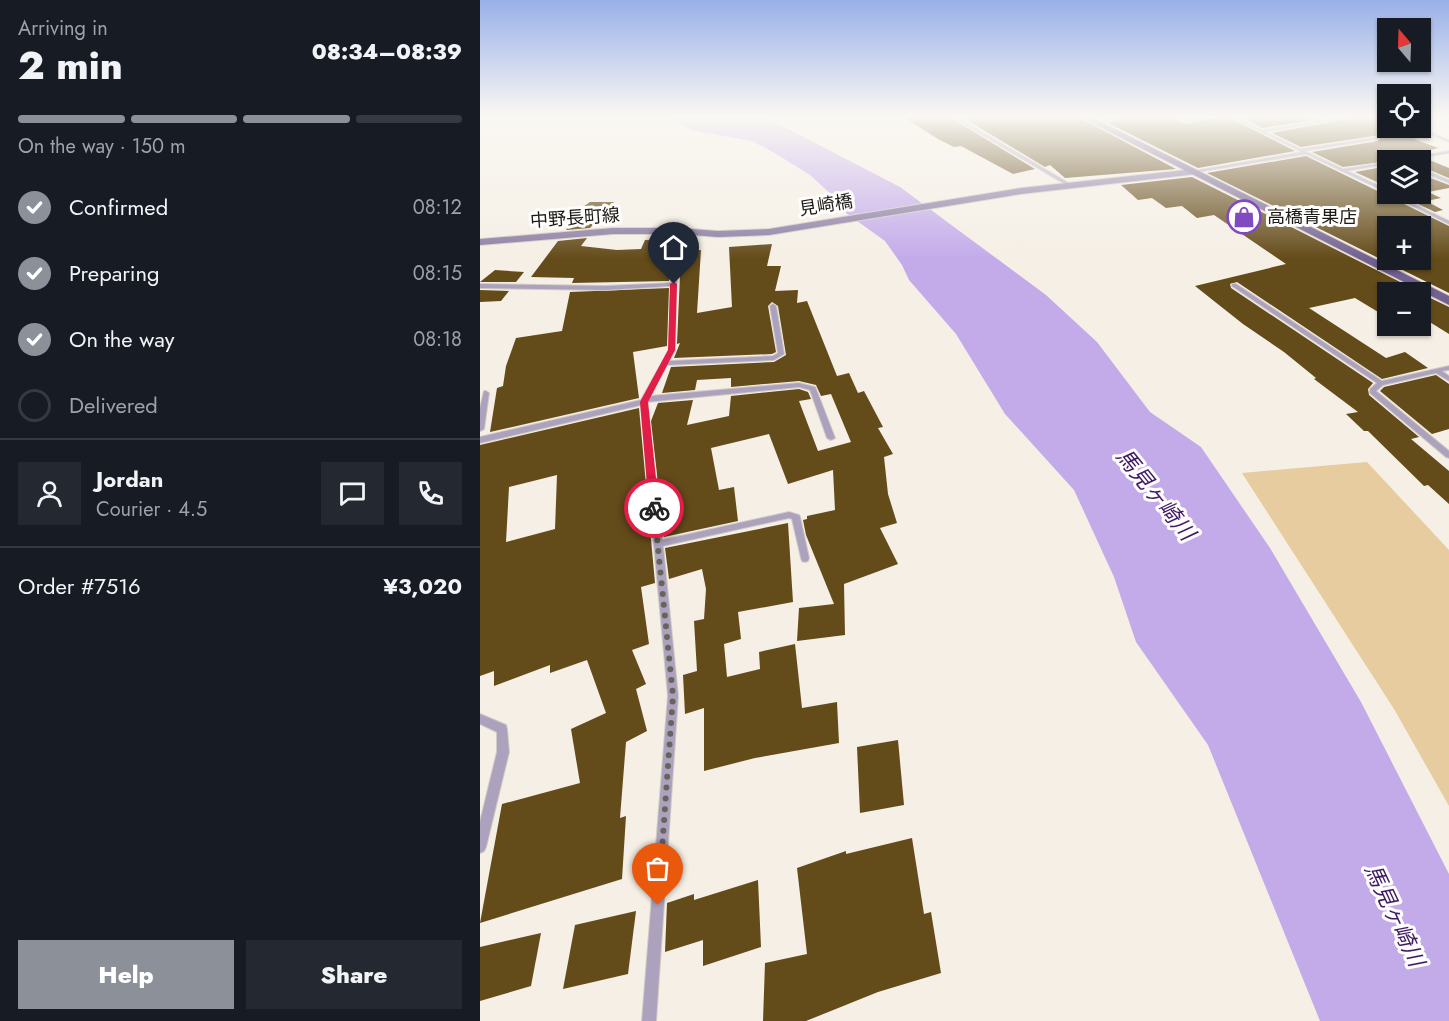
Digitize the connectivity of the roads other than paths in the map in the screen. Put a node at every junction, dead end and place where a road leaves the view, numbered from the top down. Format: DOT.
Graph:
graph roads {
  1 [pos="1033,164"];
  2 [pos="1177,164"];
  3 [pos="1244,164"];
  4 [pos="1330,164"];
  5 [pos="1377,165"];
  6 [pos="1343,170"];
  7 [pos="1194,172"];
  8 [pos="1431,174"];
  9 [pos="1449,182"];
  10 [pos="1070,185"];
  11 [pos="1377,187"];
  12 [pos="1412,204"];
  13 [pos="1448,221"];
  14 [pos="779,230"];
  15 [pos="679,231"];
  16 [pos="480,242"];
  17 [pos="674,284"];
  18 [pos="1234,285"];
  19 [pos="480,286"];
  20 [pos="1449,301"];
  21 [pos="773,306"];
  22 [pos="665,363"];
  23 [pos="1449,368"];
  24 [pos="1437,371"];
  25 [pos="1449,379"];
  26 [pos="1381,383"];
  27 [pos="486,393"];
  28 [pos="645,401"];
  29 [pos="480,429"];
  30 [pos="831,438"];
  31 [pos="480,440"];
  32 [pos="1449,454"];
  33 [pos="658,544"];
  34 [pos="805,558"];
  35 [pos="480,719"];
  36 [pos="480,847"];
  37 [pos="649,1021"];
  1 -- 10 [label="lane"];
  2 -- 7 [label="main road"];
  3 -- 7 [label="lane"];
  4 -- 6 [label="lane"];
  5 -- 6 [label="lane"];
  6 -- 11 [label="lane"];
  7 -- 10 [label="main road"];
  7 -- 20 [label="main road"];
  8 -- 9 [label="lane"];
  10 -- 14 [label="main road, 見崎橋"];
  12 -- 13 [label="lane"];
  14 -- 15 [label="main road, 中野長町線"];
  15 -- 16 [label="main road, 中野長町線"];
  15 -- 17 [label="lane"];
  17 -- 19 [label="lane"];
  17 -- 22 [label="lane"];
  18 -- 26 [label="lane"];
  21 -- 22 [label="lane"];
  22 -- 28 [label="lane"];
  23 -- 24 [label="lane"];
  24 -- 25 [label="lane"];
  24 -- 26 [label="lane"];
  26 -- 32 [label="lane"];
  27 -- 29 [label="lane"];
  28 -- 30 [label="lane"];
  28 -- 31 [label="lane"];
  28 -- 33 [label="lane"];
  33 -- 34 [label="lane"];
  33 -- 37 [label="lane"];
  35 -- 36 [label="lane"];
}
